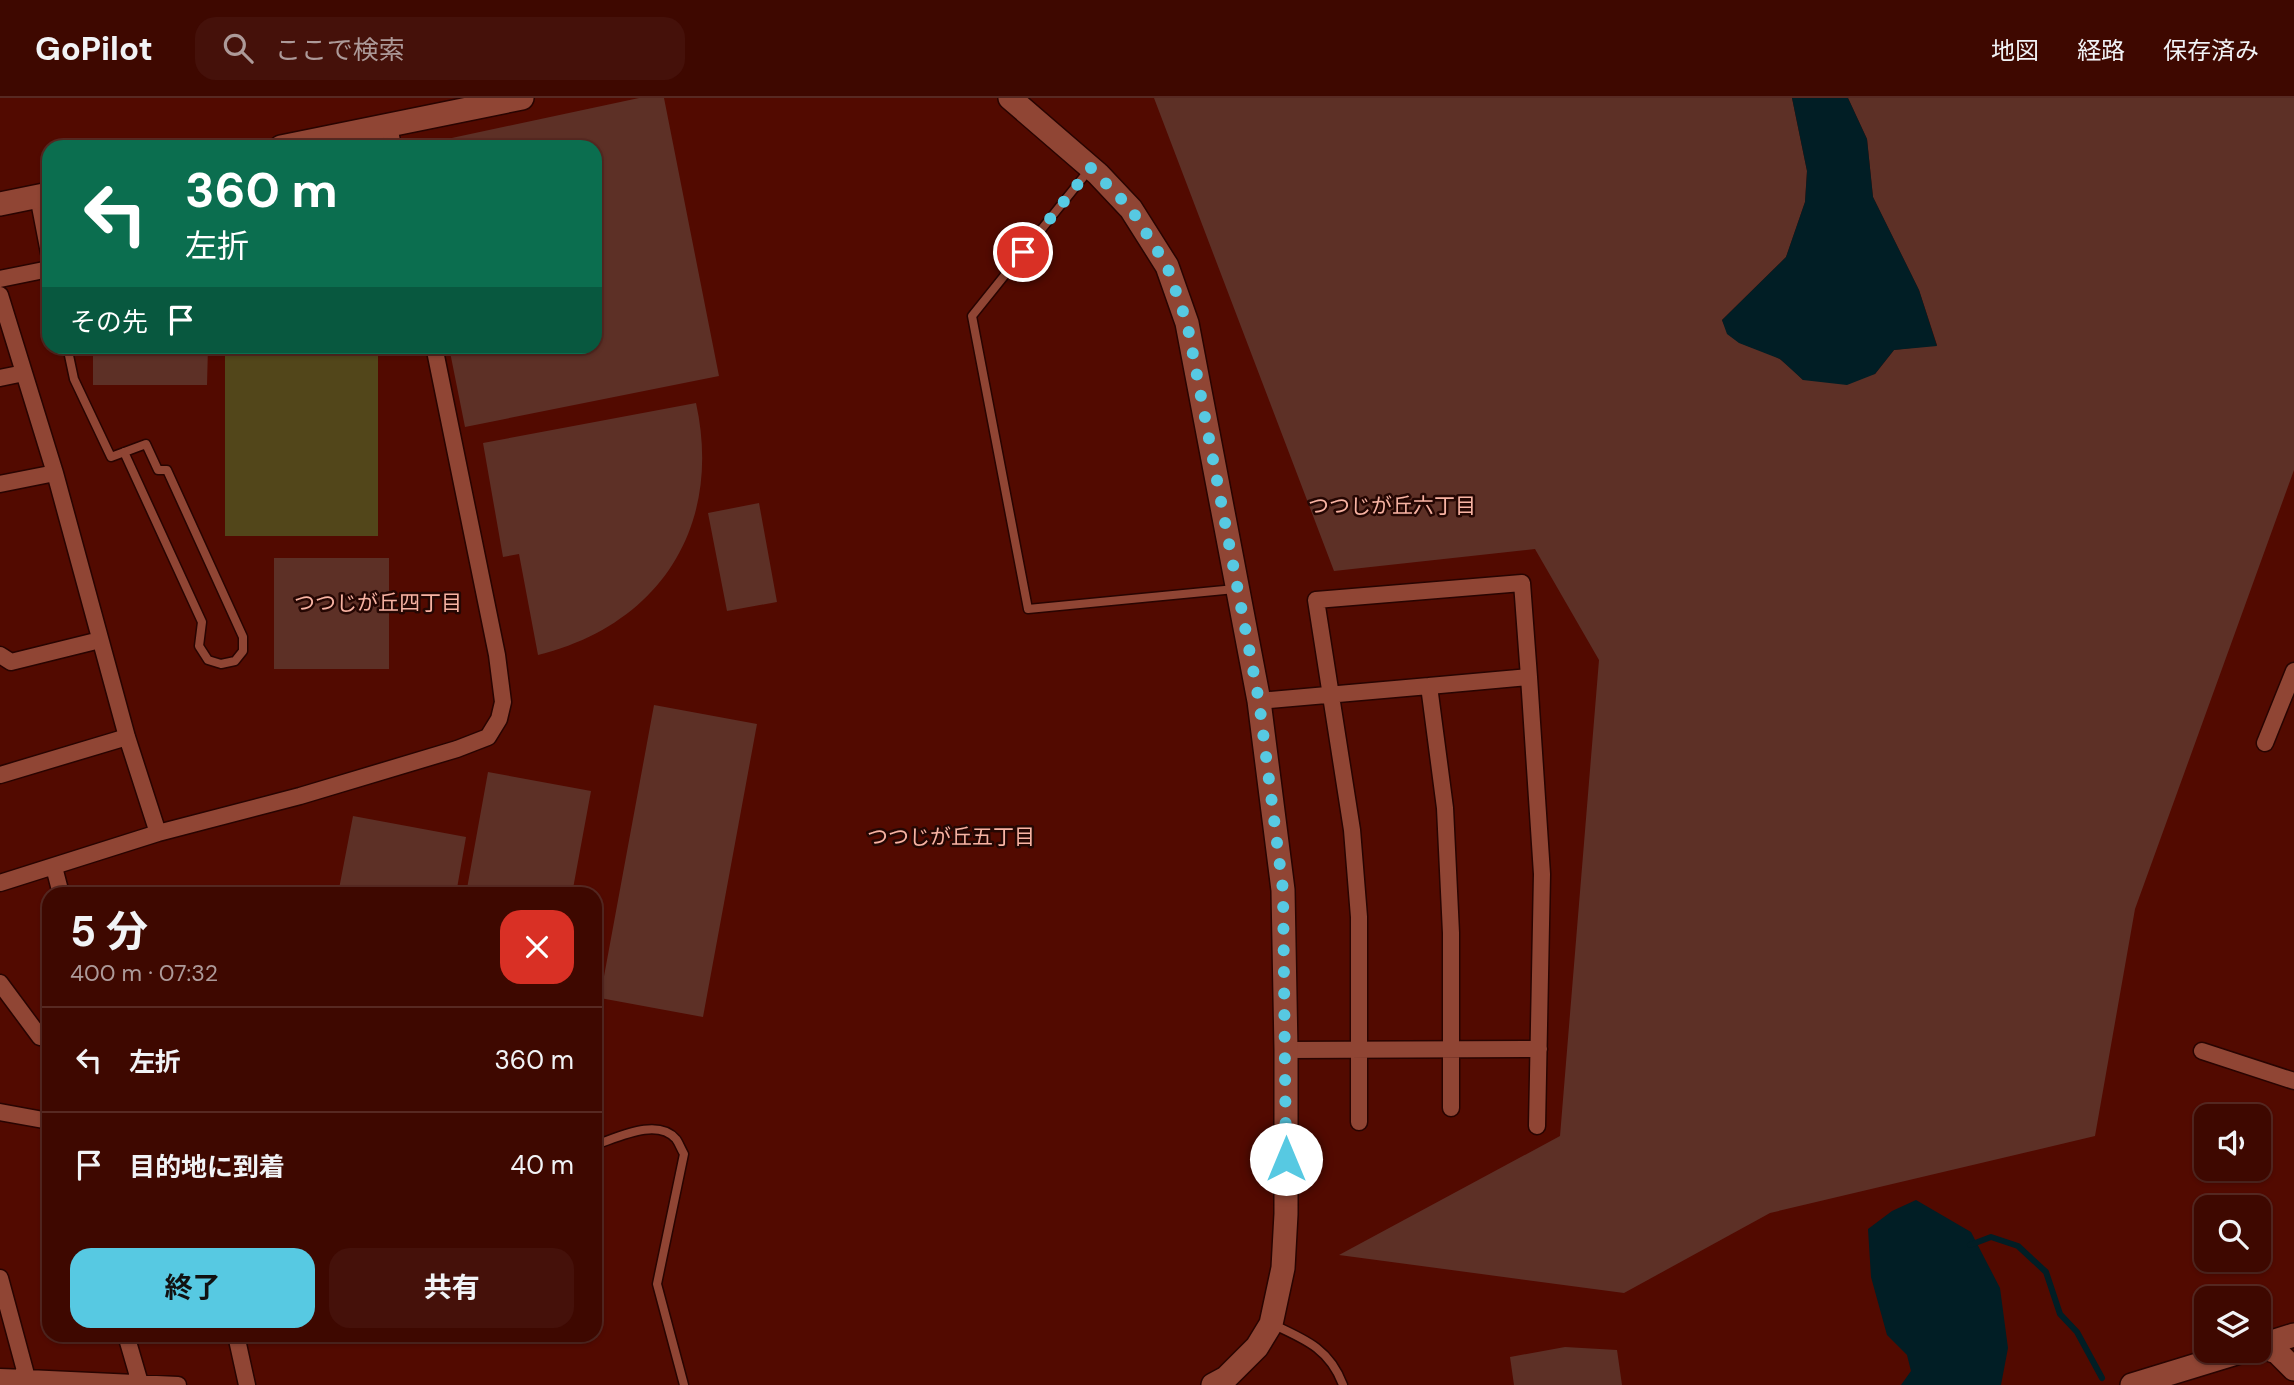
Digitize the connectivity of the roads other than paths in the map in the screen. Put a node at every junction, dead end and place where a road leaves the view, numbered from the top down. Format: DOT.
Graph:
graph roads {
  1 [pos="523,98"];
  2 [pos="1010,98"];
  3 [pos="391,136"];
  4 [pos="351,140"];
  5 [pos="1091,168"];
  6 [pos="42,195"];
  7 [pos="0,204"];
  8 [pos="42,271"];
  9 [pos="0,279"];
  10 [pos="0,295"];
  11 [pos="69,354"];
  12 [pos="436,354"];
  13 [pos="24,373"];
  14 [pos="0,378"];
  15 [pos="124,452"];
  16 [pos="55,473"];
  17 [pos="0,484"];
  18 [pos="1238,589"];
  19 [pos="100,640"];
  20 [pos="0,655"];
  21 [pos="2294,671"];
  22 [pos="1529,677"];
  23 [pos="1429,686"];
  24 [pos="1331,694"];
  25 [pos="2289,698"];
  26 [pos="1259,701"];
  27 [pos="127,737"];
  28 [pos="2265,743"];
  29 [pos="0,775"];
  30 [pos="158,833"];
  31 [pos="54,867"];
  32 [pos="0,883"];
  33 [pos="59,887"];
  34 [pos="0,984"];
  35 [pos="42,1037"];
  36 [pos="1451,1049"];
  37 [pos="1539,1049"];
  38 [pos="1286,1050"];
  39 [pos="1360,1050"];
  40 [pos="2202,1051"];
  41 [pos="2294,1081"];
  42 [pos="1451,1108"];
  43 [pos="0,1112"];
  44 [pos="42,1120"];
  45 [pos="1359,1122"];
  46 [pos="1537,1126"];
  47 [pos="602,1143"];
  48 [pos="0,1278"];
  49 [pos="1271,1324"];
  50 [pos="2294,1335"];
  51 [pos="128,1342"];
  52 [pos="238,1342"];
  53 [pos="2271,1342"];
  54 [pos="2271,1351"];
  55 [pos="2204,1363"];
  56 [pos="2294,1369"];
  57 [pos="0,1377"];
  58 [pos="27,1378"];
  59 [pos="140,1383"];
  60 [pos="178,1385"];
  61 [pos="247,1385"];
  62 [pos="684,1385"];
  63 [pos="1213,1385"];
  64 [pos="1343,1385"];
  65 [pos="2132,1385"];
  1 -- 3 [label="street"];
  2 -- 5 [label="street"];
  3 -- 4 [label="street"];
  5 -- 18 [label="street"];
  5 -- 18 [label="lane"];
  6 -- 7 [label="street"];
  8 -- 9 [label="street"];
  10 -- 13 [label="street"];
  11 -- 15 [label="lane"];
  12 -- 30 [label="street"];
  13 -- 14 [label="street"];
  13 -- 16 [label="street"];
  15 -- 15 [label="lane"];
  16 -- 17 [label="street"];
  16 -- 19 [label="street"];
  18 -- 26 [label="street"];
  19 -- 20 [label="street"];
  19 -- 27 [label="street"];
  21 -- 25 [label="street"];
  22 -- 23 [label="street"];
  22 -- 24 [label="street"];
  22 -- 37 [label="street"];
  23 -- 24 [label="street"];
  23 -- 36 [label="street"];
  24 -- 26 [label="street"];
  24 -- 39 [label="street"];
  25 -- 28 [label="street"];
  26 -- 38 [label="street"];
  27 -- 29 [label="street"];
  27 -- 30 [label="street"];
  30 -- 31 [label="street"];
  31 -- 32 [label="street"];
  31 -- 33 [label="street"];
  34 -- 35 [label="street"];
  36 -- 37 [label="street"];
  36 -- 39 [label="street"];
  36 -- 42 [label="street"];
  37 -- 46 [label="street"];
  38 -- 39 [label="street"];
  38 -- 49 [label="street"];
  39 -- 45 [label="street"];
  40 -- 41 [label="street"];
  43 -- 44 [label="street"];
  47 -- 62 [label="lane"];
  48 -- 58 [label="street"];
  49 -- 63 [label="street"];
  49 -- 64 [label="lane"];
  50 -- 53 [label="street"];
  51 -- 59 [label="street"];
  52 -- 61 [label="street"];
  54 -- 56 [label="street"];
  55 -- 65 [label="street"];
  57 -- 58 [label="street"];
  58 -- 59 [label="street"];
  59 -- 60 [label="street"];
}
